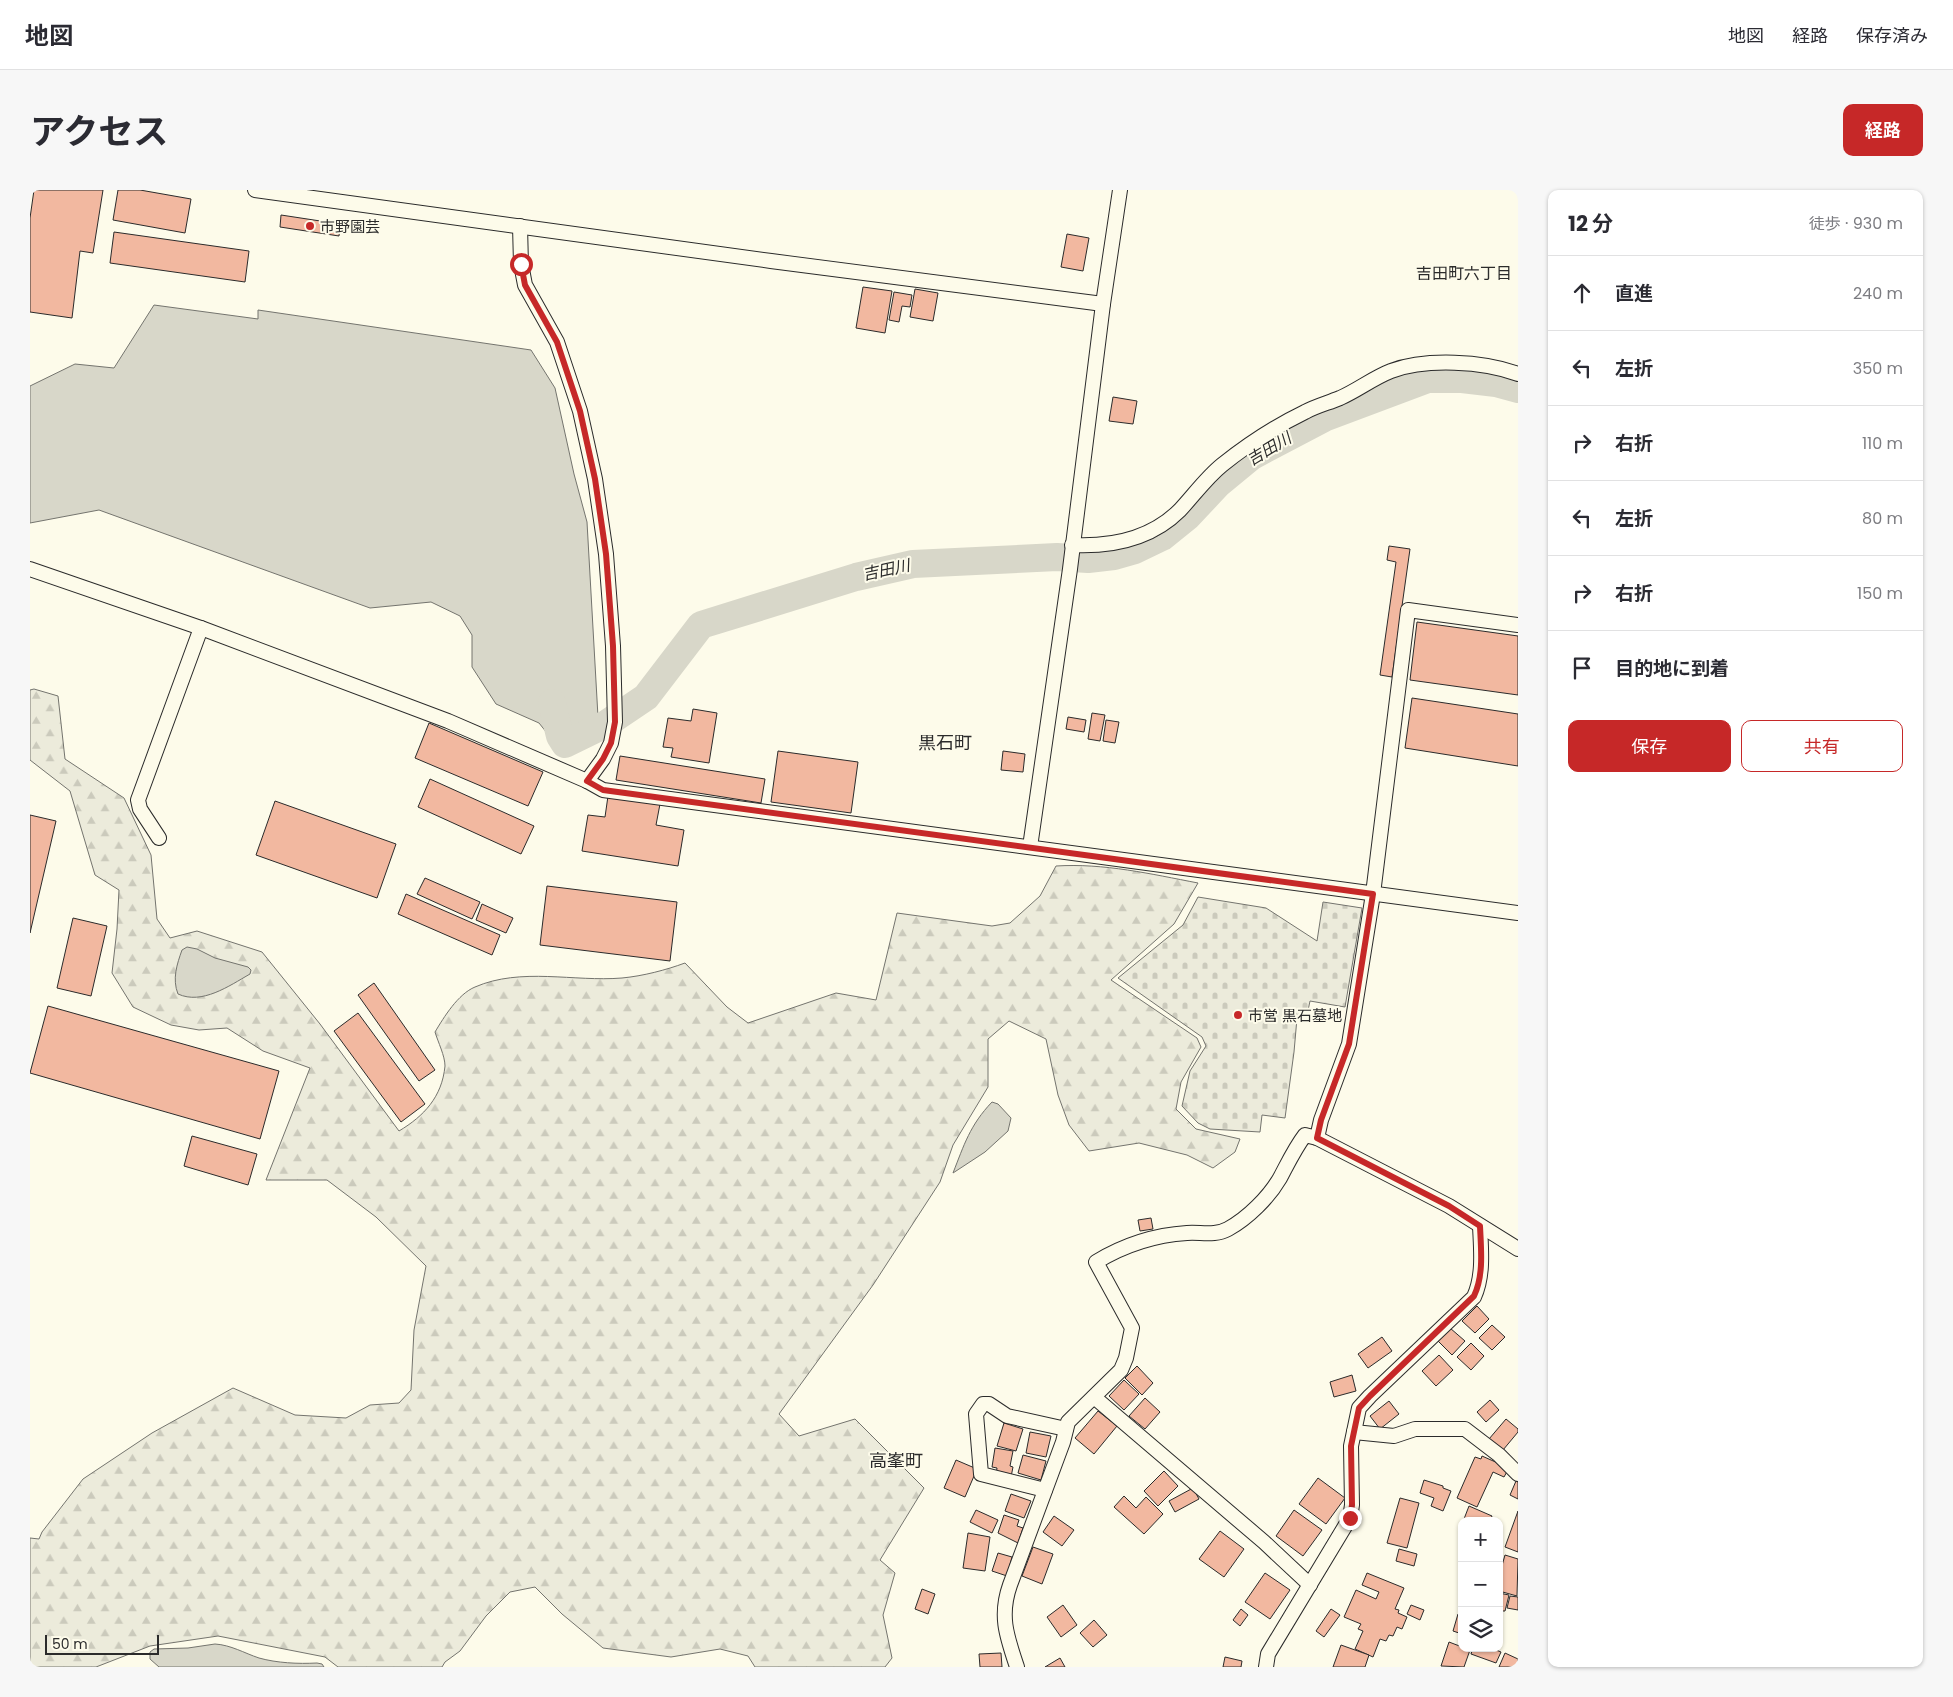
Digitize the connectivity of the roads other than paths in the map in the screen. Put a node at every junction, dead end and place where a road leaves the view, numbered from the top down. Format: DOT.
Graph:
graph roads {
  1 [pos="255,190"];
  2 [pos="1120,190"];
  3 [pos="520,226"];
  4 [pos="1103,304"];
  5 [pos="1518,374"];
  6 [pos="1072,546"];
  7 [pos="30,569"];
  8 [pos="1518,625"];
  9 [pos="201,628"];
  10 [pos="587,781"];
  11 [pos="159,838"];
  12 [pos="1030,847"];
  13 [pos="1373,894"];
  14 [pos="1518,913"];
  15 [pos="1317,1138"];
  16 [pos="1480,1226"];
  17 [pos="1518,1249"];
  18 [pos="1094,1397"];
  19 [pos="1066,1429"];
  20 [pos="1354,1432"];
  21 [pos="1518,1474"];
  22 [pos="1045,1490"];
  23 [pos="1310,1585"];
  24 [pos="1017,1667"];
  25 [pos="1266,1667"];
  1 -- 3 [label="street"];
  2 -- 4 [label="street"];
  3 -- 4 [label="street"];
  3 -- 10 [label="street"];
  4 -- 6 [label="street"];
  5 -- 6 [label="street"];
  6 -- 12 [label="street"];
  7 -- 9 [label="street"];
  8 -- 13 [label="street"];
  9 -- 10 [label="street"];
  9 -- 11 [label="street"];
  10 -- 12 [label="street"];
  12 -- 13 [label="street"];
  13 -- 14 [label="street"];
  13 -- 15 [label="street"];
  15 -- 16 [label="street"];
  15 -- 18 [label="street"];
  16 -- 17 [label="street"];
  16 -- 20 [label="street"];
  18 -- 19 [label="street"];
  18 -- 23 [label="street"];
  19 -- 22 [label="street"];
  19 -- 22 [label="street"];
  20 -- 21 [label="street"];
  20 -- 23 [label="street"];
  22 -- 24 [label="street"];
  23 -- 25 [label="street"];
}
